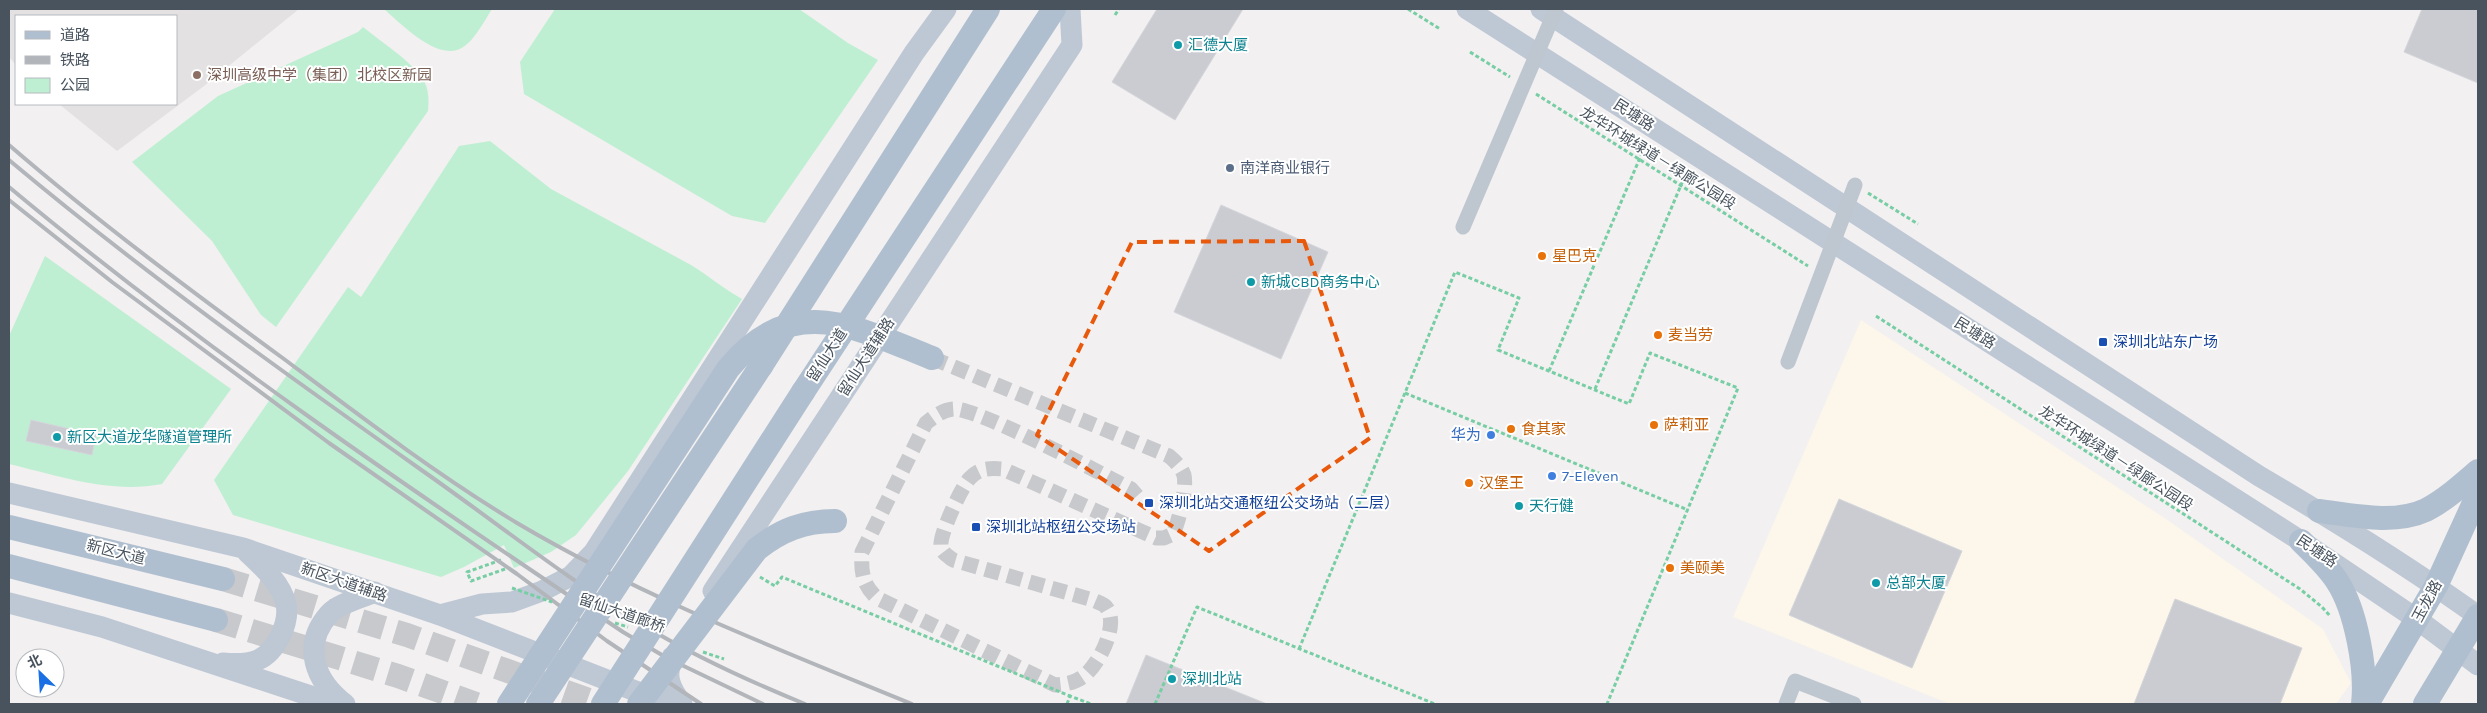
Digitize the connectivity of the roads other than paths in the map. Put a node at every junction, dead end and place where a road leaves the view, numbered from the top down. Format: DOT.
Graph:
graph roads {
  1 [pos="946,9"];
  2 [pos="988,9"];
  3 [pos="1054,9"];
  4 [pos="1070,9"];
  5 [pos="1467,9"];
  6 [pos="1541,9"];
  7 [pos="1556,9"];
  8 [pos="1855,185"];
  9 [pos="1463,227"];
  10 [pos="932,358"];
  11 [pos="1788,362"];
  12 [pos="2478,471"];
  13 [pos="2259,476"];
  14 [pos="9,493"];
  15 [pos="2241,502"];
  16 [pos="2476,503"];
  17 [pos="2319,511"];
  18 [pos="835,521"];
  19 [pos="9,527"];
  20 [pos="2302,540"];
  21 [pos="243,548"];
  22 [pos="9,566"];
  23 [pos="223,579"];
  24 [pos="2436,586"];
  25 [pos="375,592"];
  26 [pos="9,603"];
  27 [pos="440,615"];
  28 [pos="2478,616"];
  29 [pos="216,620"];
  30 [pos="2418,620"];
  31 [pos="2460,650"];
  32 [pos="206,661"];
  33 [pos="2478,665"];
  34 [pos="335,704"];
  35 [pos="345,704"];
  36 [pos="509,704"];
  37 [pos="538,704"];
  38 [pos="603,704"];
  39 [pos="639,704"];
  40 [pos="669,704"];
  41 [pos="682,704"];
  42 [pos="1786,704"];
  43 [pos="1854,704"];
  44 [pos="2368,704"];
  45 [pos="2425,704"];
  1 -- 27 [label="main road"];
  2 -- 37 [label="main road, bridge"];
  3 -- 38 [label="main road, 留仙大道, bridge"];
  4 -- 41 [label="main road, 留仙大道辅路"];
  5 -- 15 [label="main road, 民塘路"];
  6 -- 13 [label="main road"];
  7 -- 9 [label="street, bridge"];
  8 -- 11 [label="street, bridge"];
  10 -- 36 [label="main road, bridge"];
  12 -- 17 [label="main road"];
  13 -- 15 [label="main road"];
  13 -- 17 [label="main road"];
  14 -- 21 [label="main road, 新区大道辅路"];
  15 -- 20 [label="main road, 民塘路"];
  16 -- 24 [label="main road, 玉龙路"];
  17 -- 24 [label="main road"];
  18 -- 39 [label="main road, bridge"];
  19 -- 23 [label="main road, 新区大道"];
  20 -- 30 [label="main road, 民塘路"];
  20 -- 44 [label="main road"];
  21 -- 25 [label="main road, 新区大道辅路"];
  21 -- 32 [label="main road"];
  22 -- 29 [label="main road"];
  24 -- 28 [label="main road"];
  24 -- 30 [label="main road, 玉龙路"];
  25 -- 27 [label="main road, 新区大道辅路"];
  25 -- 35 [label="main road"];
  26 -- 32 [label="main road"];
  27 -- 40 [label="main road, 新区大道辅路"];
  28 -- 31 [label="main road"];
  30 -- 31 [label="main road, 民塘路"];
  30 -- 44 [label="main road, 玉龙路"];
  31 -- 33 [label="main road, 民塘路"];
  31 -- 45 [label="main road"];
  32 -- 34 [label="main road"];
  42 -- 43 [label="street"];
}
